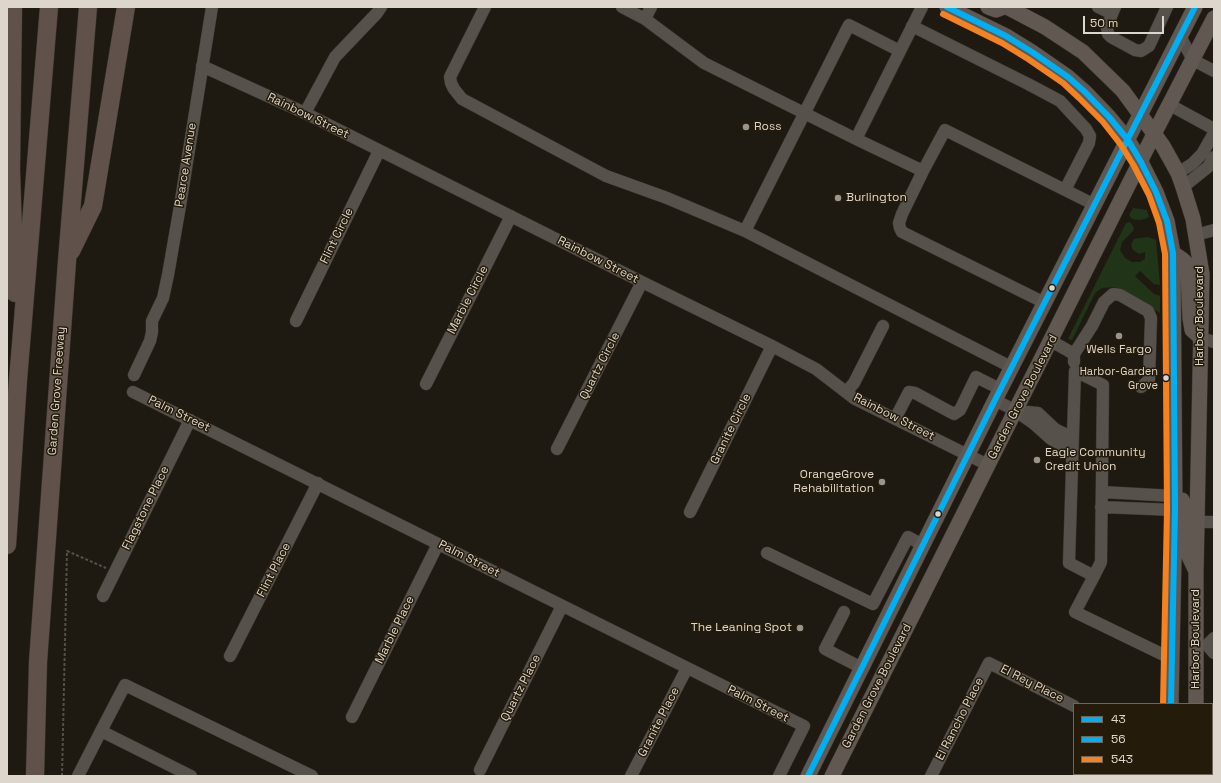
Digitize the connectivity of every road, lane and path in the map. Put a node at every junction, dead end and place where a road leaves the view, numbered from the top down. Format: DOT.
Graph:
graph roads {
  1 [pos="13,7"];
  2 [pos="49,7"];
  3 [pos="88,7"];
  4 [pos="126,7"];
  5 [pos="212,7"];
  6 [pos="380,7"];
  7 [pos="485,7"];
  8 [pos="622,7"];
  9 [pos="651,7"];
  10 [pos="922,7"];
  11 [pos="947,7"];
  12 [pos="988,7"];
  13 [pos="1004,7"];
  14 [pos="1007,7"];
  15 [pos="1098,7"];
  16 [pos="1167,7"];
  17 [pos="1194,7"];
  18 [pos="1113,10"];
  19 [pos="1214,18"];
  20 [pos="645,19"];
  21 [pos="912,26"];
  22 [pos="1180,36"];
  23 [pos="900,51"];
  24 [pos="1193,60"];
  25 [pos="202,66"];
  26 [pos="1214,71"];
  27 [pos="1170,106"];
  28 [pos="305,113"];
  29 [pos="804,113"];
  30 [pos="1141,114"];
  31 [pos="1214,129"];
  32 [pos="1214,133"];
  33 [pos="1154,134"];
  34 [pos="856,139"];
  35 [pos="1128,140"];
  36 [pos="379,151"];
  37 [pos="1214,157"];
  38 [pos="1141,162"];
  39 [pos="923,171"];
  40 [pos="1180,180"];
  41 [pos="1065,190"];
  42 [pos="1095,205"];
  43 [pos="511,216"];
  44 [pos="1214,230"];
  45 [pos="745,231"];
  46 [pos="1196,235"];
  47 [pos="1173,253"];
  48 [pos="66,261"];
  49 [pos="642,282"];
  50 [pos="1045,303"];
  51 [pos="296,321"];
  52 [pos="883,326"];
  53 [pos="1208,340"];
  54 [pos="1051,341"];
  55 [pos="772,346"];
  56 [pos="1074,354"];
  57 [pos="1044,355"];
  58 [pos="1011,367"];
  59 [pos="1075,371"];
  60 [pos="134,375"];
  61 [pos="18,380"];
  62 [pos="426,384"];
  63 [pos="1141,387"];
  64 [pos="133,392"];
  65 [pos="846,392"];
  66 [pos="998,395"];
  67 [pos="1016,411"];
  68 [pos="895,418"];
  69 [pos="190,420"];
  70 [pos="1073,438"];
  71 [pos="557,449"];
  72 [pos="1073,450"];
  73 [pos="968,455"];
  74 [pos="988,465"];
  75 [pos="318,483"];
  76 [pos="1102,492"];
  77 [pos="1175,503"];
  78 [pos="1101,507"];
  79 [pos="690,512"];
  80 [pos="1198,522"];
  81 [pos="1214,522"];
  82 [pos="7,544"];
  83 [pos="438,544"];
  84 [pos="923,545"];
  85 [pos="767,553"];
  86 [pos="115,571"];
  87 [pos="1196,572"];
  88 [pos="1094,576"];
  89 [pos="103,596"];
  90 [pos="873,604"];
  91 [pos="562,606"];
  92 [pos="844,612"];
  93 [pos="889,612"];
  94 [pos="1172,644"];
  95 [pos="1208,645"];
  96 [pos="230,656"];
  97 [pos="1172,659"];
  98 [pos="989,663"];
  99 [pos="687,668"];
  100 [pos="862,668"];
  101 [pos="1171,703"];
  102 [pos="1196,703"];
  103 [pos="1073,705"];
  104 [pos="352,717"];
  105 [pos="100,731"];
  106 [pos="480,770"];
  107 [pos="35,776"];
  108 [pos="62,776"];
  109 [pos="78,776"];
  110 [pos="191,776"];
  111 [pos="312,776"];
  112 [pos="631,776"];
  113 [pos="779,776"];
  114 [pos="808,776"];
  115 [pos="832,776"];
  116 [pos="931,776"];
  1 -- 61 [label="highway"];
  2 -- 61 [label="highway"];
  3 -- 48 [label="highway, Garden Grove Freeway"];
  4 -- 48 [label="highway"];
  5 -- 25 [label="street, Pearce Avenue"];
  6 -- 28 [label="street"];
  7 -- 45 [label="street"];
  8 -- 20 [label="street"];
  9 -- 20 [label="street"];
  10 -- 21 [label="street"];
  11 -- 35 [label="main road, Harbor Boulevard"];
  12 -- 13 [label="main road"];
  14 -- 30 [label="main road, Harbor Boulevard"];
  15 -- 18 [label="street"];
  16 -- 18 [label="street"];
  17 -- 22 [label="main road, Garden Grove Boulevard"];
  19 -- 24 [label="main road, Garden Grove Boulevard"];
  20 -- 29 [label="street"];
  21 -- 23 [label="street"];
  21 -- 41 [label="street"];
  22 -- 24 [label="street"];
  22 -- 30 [label="main road, Garden Grove Boulevard"];
  23 -- 29 [label="street"];
  23 -- 34 [label="street"];
  24 -- 26 [label="street"];
  24 -- 27 [label="main road, Garden Grove Boulevard"];
  25 -- 28 [label="street, Rainbow Street"];
  25 -- 60 [label="street, Pearce Avenue"];
  27 -- 31 [label="street"];
  27 -- 33 [label="main road, Garden Grove Boulevard"];
  28 -- 36 [label="street, Rainbow Street"];
  29 -- 34 [label="street"];
  29 -- 45 [label="street"];
  30 -- 33 [label="main road, Harbor Boulevard"];
  30 -- 35 [label="main road, Garden Grove Boulevard"];
  32 -- 40 [label="street"];
  33 -- 38 [label="main road, Garden Grove Boulevard"];
  33 -- 40 [label="main road, Harbor Boulevard"];
  34 -- 39 [label="street"];
  35 -- 38 [label="main road, Harbor Boulevard"];
  35 -- 42 [label="main road, Garden Grove Boulevard"];
  36 -- 43 [label="street, Rainbow Street"];
  36 -- 51 [label="street, Flint Circle"];
  37 -- 40 [label="street"];
  38 -- 47 [label="main road, Harbor Boulevard"];
  38 -- 54 [label="main road, Garden Grove Boulevard"];
  39 -- 41 [label="street"];
  39 -- 50 [label="street"];
  40 -- 46 [label="main road, Harbor Boulevard"];
  41 -- 42 [label="street"];
  42 -- 50 [label="main road, Garden Grove Boulevard"];
  43 -- 49 [label="street, Rainbow Street"];
  43 -- 62 [label="street, Marble Circle"];
  44 -- 46 [label="street"];
  45 -- 58 [label="street"];
  46 -- 53 [label="main road, Harbor Boulevard"];
  47 -- 53 [label="main road"];
  47 -- 77 [label="main road, Harbor Boulevard"];
  48 -- 107 [label="highway, Garden Grove Freeway"];
  49 -- 55 [label="street, Rainbow Street"];
  49 -- 71 [label="street, Quartz Circle"];
  50 -- 57 [label="main road"];
  50 -- 58 [label="main road, Garden Grove Boulevard"];
  52 -- 65 [label="street"];
  53 -- 80 [label="main road, Harbor Boulevard"];
  54 -- 56 [label="street"];
  54 -- 57 [label="main road, Garden Grove Boulevard"];
  55 -- 65 [label="street, Rainbow Street"];
  55 -- 79 [label="street, Granite Circle"];
  56 -- 59 [label="street"];
  56 -- 63 [label="street"];
  57 -- 67 [label="main road, Garden Grove Boulevard"];
  58 -- 66 [label="main road, Garden Grove Boulevard"];
  59 -- 70 [label="street"];
  59 -- 76 [label="street"];
  61 -- 82 [label="highway"];
  64 -- 69 [label="street, Palm Street"];
  65 -- 68 [label="street, Rainbow Street"];
  66 -- 67 [label="street"];
  66 -- 68 [label="street"];
  66 -- 73 [label="main road, Garden Grove Boulevard"];
  67 -- 70 [label="street"];
  67 -- 72 [label="street"];
  67 -- 74 [label="main road, Garden Grove Boulevard"];
  68 -- 73 [label="street, Rainbow Street"];
  69 -- 75 [label="street, Palm Street"];
  69 -- 86 [label="street, Flagstone Place"];
  70 -- 72 [label="street"];
  72 -- 88 [label="street"];
  73 -- 74 [label="street, Rainbow Street"];
  73 -- 84 [label="main road, Garden Grove Boulevard"];
  74 -- 115 [label="main road, Garden Grove Boulevard"];
  75 -- 83 [label="street, Palm Street"];
  75 -- 96 [label="street, Flint Place"];
  76 -- 77 [label="street"];
  76 -- 78 [label="street"];
  77 -- 78 [label="street"];
  77 -- 87 [label="main road"];
  77 -- 94 [label="main road, Harbor Boulevard"];
  78 -- 88 [label="street"];
  80 -- 81 [label="street"];
  80 -- 87 [label="main road, Harbor Boulevard"];
  83 -- 91 [label="street, Palm Street"];
  83 -- 104 [label="street, Marble Place"];
  84 -- 90 [label="street"];
  84 -- 93 [label="main road, Garden Grove Boulevard"];
  85 -- 90 [label="street"];
  86 -- 89 [label="street, Flagstone Place"];
  86 -- 108 [label="path"];
  87 -- 95 [label="main road, Harbor Boulevard"];
  88 -- 97 [label="street"];
  90 -- 93 [label="street"];
  91 -- 99 [label="street, Palm Street"];
  91 -- 106 [label="street, Quartz Place"];
  92 -- 100 [label="street"];
  93 -- 100 [label="main road, Garden Grove Boulevard"];
  94 -- 95 [label="main road"];
  94 -- 97 [label="main road, Harbor Boulevard"];
  95 -- 102 [label="main road, Harbor Boulevard"];
  97 -- 101 [label="main road, Harbor Boulevard"];
  98 -- 103 [label="street, El Rey Place"];
  98 -- 116 [label="street, El Rancho Place"];
  99 -- 112 [label="street, Granite Place"];
  99 -- 113 [label="street, Palm Street"];
  100 -- 114 [label="main road, Garden Grove Boulevard"];
  105 -- 109 [label="street"];
  105 -- 110 [label="street"];
  105 -- 111 [label="street"];
}
